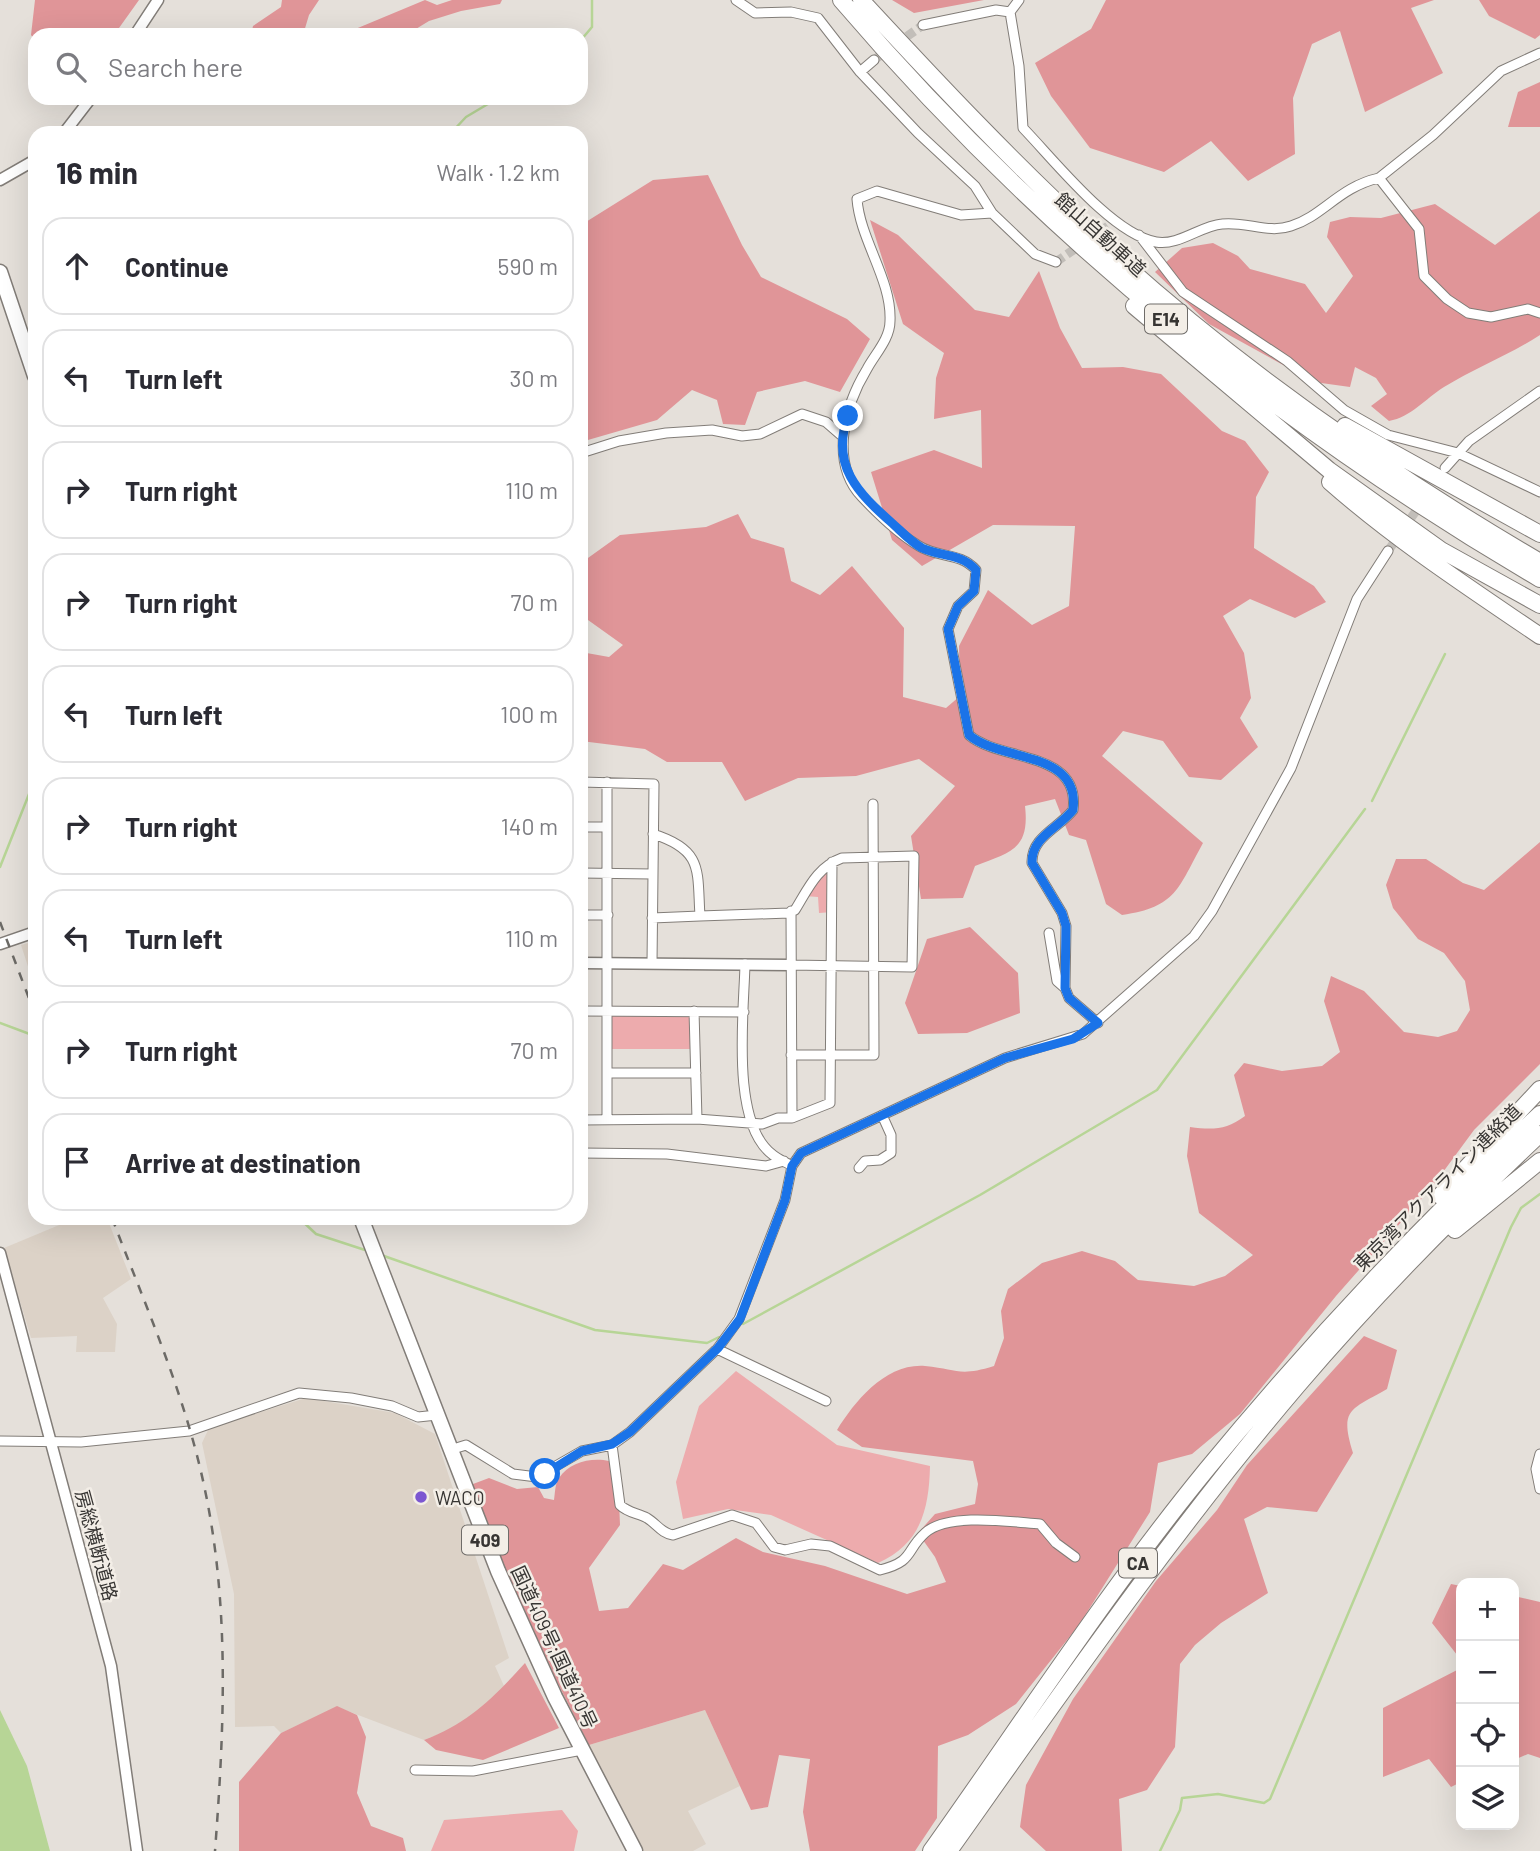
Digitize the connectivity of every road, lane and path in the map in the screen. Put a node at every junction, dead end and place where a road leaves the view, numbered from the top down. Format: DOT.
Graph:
graph roads {
  1 [pos="158,0"];
  2 [pos="736,0"];
  3 [pos="841,0"];
  4 [pos="861,0"];
  5 [pos="1019,0"];
  6 [pos="1010,12"];
  7 [pos="923,24"];
  8 [pos="140,28"];
  9 [pos="1540,53"];
  10 [pos="874,60"];
  11 [pos="860,72"];
  12 [pos="86,105"];
  13 [pos="69,126"];
  14 [pos="992,161"];
  15 [pos="28,164"];
  16 [pos="1379,178"];
  17 [pos="0,180"];
  18 [pos="992,213"];
  19 [pos="1138,233"];
  20 [pos="1056,262"];
  21 [pos="0,272"];
  22 [pos="1540,313"];
  23 [pos="28,355"];
  24 [pos="1279,390"];
  25 [pos="1540,391"];
  26 [pos="1241,396"];
  27 [pos="841,435"];
  28 [pos="588,451"];
  29 [pos="1458,453"];
  30 [pos="1445,468"];
  31 [pos="1540,492"];
  32 [pos="1540,534"];
  33 [pos="1388,551"];
  34 [pos="1540,562"];
  35 [pos="1540,579"];
  36 [pos="1540,605"];
  37 [pos="1540,636"];
  38 [pos="588,782"];
  39 [pos="607,782"];
  40 [pos="873,804"];
  41 [pos="588,827"];
  42 [pos="607,827"];
  43 [pos="653,834"];
  44 [pos="874,857"];
  45 [pos="832,862"];
  46 [pos="588,873"];
  47 [pos="608,873"];
  48 [pos="652,874"];
  49 [pos="792,911"];
  50 [pos="588,915"];
  51 [pos="608,915"];
  52 [pos="700,916"];
  53 [pos="652,918"];
  54 [pos="1049,933"];
  55 [pos="28,934"];
  56 [pos="0,944"];
  57 [pos="588,963"];
  58 [pos="609,963"];
  59 [pos="652,963"];
  60 [pos="745,964"];
  61 [pos="791,965"];
  62 [pos="833,965"];
  63 [pos="873,966"];
  64 [pos="1065,988"];
  65 [pos="588,1011"];
  66 [pos="609,1011"];
  67 [pos="694,1011"];
  68 [pos="744,1012"];
  69 [pos="1098,1023"];
  70 [pos="792,1055"];
  71 [pos="832,1055"];
  72 [pos="608,1073"];
  73 [pos="696,1073"];
  74 [pos="1540,1089"];
  75 [pos="1540,1114"];
  76 [pos="882,1115"];
  77 [pos="792,1118"];
  78 [pos="607,1119"];
  79 [pos="697,1119"];
  80 [pos="588,1120"];
  81 [pos="751,1121"];
  82 [pos="1540,1134"];
  83 [pos="588,1153"];
  84 [pos="1540,1161"];
  85 [pos="788,1163"];
  86 [pos="859,1168"];
  87 [pos="364,1225"];
  88 [pos="0,1253"];
  89 [pos="1369,1295"];
  90 [pos="717,1349"];
  91 [pos="1296,1377"];
  92 [pos="826,1401"];
  93 [pos="437,1415"];
  94 [pos="0,1441"];
  95 [pos="50,1442"];
  96 [pos="612,1444"];
  97 [pos="450,1450"];
  98 [pos="1540,1454"];
  99 [pos="1540,1489"];
  100 [pos="1075,1557"];
  101 [pos="582,1750"];
  102 [pos="415,1769"];
  103 [pos="137,1851"];
  104 [pos="635,1851"];
  105 [pos="931,1851"];
  106 [pos="949,1851"];
  1 -- 8 [label="street"];
  2 -- 11 [label="street"];
  3 -- 14 [label="highway, 館山自動車道 / E14"];
  4 -- 24 [label="highway, 館山自動車道 / E14"];
  5 -- 6 [label="street"];
  6 -- 7 [label="street"];
  6 -- 19 [label="street"];
  9 -- 16 [label="street"];
  10 -- 11 [label="street"];
  11 -- 18 [label="street"];
  12 -- 13 [label="street"];
  14 -- 26 [label="highway"];
  14 -- 35 [label="highway, 館山自動車道 / E14"];
  15 -- 17 [label="street"];
  16 -- 19 [label="street"];
  16 -- 22 [label="street"];
  18 -- 20 [label="street"];
  18 -- 27 [label="street"];
  19 -- 29 [label="street"];
  21 -- 23 [label="highway"];
  24 -- 32 [label="highway"];
  24 -- 34 [label="highway, 館山自動車道 / E14"];
  25 -- 29 [label="street"];
  26 -- 36 [label="highway"];
  26 -- 37 [label="highway"];
  27 -- 28 [label="street"];
  27 -- 64 [label="street"];
  29 -- 30 [label="street"];
  29 -- 31 [label="street"];
  33 -- 69 [label="street"];
  38 -- 39 [label="street"];
  39 -- 42 [label="street"];
  39 -- 43 [label="street"];
  40 -- 44 [label="street"];
  41 -- 42 [label="street"];
  42 -- 47 [label="street"];
  43 -- 48 [label="street"];
  43 -- 52 [label="street"];
  44 -- 45 [label="street"];
  44 -- 63 [label="street"];
  44 -- 63 [label="street"];
  45 -- 49 [label="street"];
  45 -- 62 [label="street"];
  46 -- 47 [label="street"];
  47 -- 48 [label="street"];
  47 -- 51 [label="street"];
  48 -- 53 [label="street"];
  49 -- 52 [label="street"];
  49 -- 61 [label="street"];
  50 -- 51 [label="street"];
  51 -- 58 [label="street"];
  52 -- 53 [label="street"];
  53 -- 59 [label="street"];
  54 -- 64 [label="street"];
  55 -- 56 [label="street"];
  57 -- 58 [label="street"];
  58 -- 59 [label="street"];
  58 -- 66 [label="street"];
  59 -- 60 [label="street"];
  60 -- 61 [label="street"];
  60 -- 68 [label="street"];
  61 -- 62 [label="street"];
  61 -- 70 [label="street"];
  62 -- 63 [label="street"];
  62 -- 71 [label="street"];
  63 -- 71 [label="street"];
  64 -- 69 [label="street"];
  65 -- 66 [label="street"];
  66 -- 67 [label="street"];
  66 -- 72 [label="street"];
  67 -- 68 [label="street"];
  67 -- 73 [label="street"];
  68 -- 81 [label="street"];
  69 -- 76 [label="street"];
  70 -- 71 [label="street"];
  70 -- 77 [label="street"];
  71 -- 77 [label="street"];
  72 -- 73 [label="street"];
  72 -- 78 [label="street"];
  73 -- 79 [label="street"];
  74 -- 91 [label="highway"];
  75 -- 89 [label="highway, 東京湾アクアライン連絡道 / CA"];
  76 -- 85 [label="street"];
  76 -- 86 [label="street"];
  77 -- 81 [label="street"];
  78 -- 79 [label="street"];
  78 -- 80 [label="street"];
  79 -- 81 [label="street"];
  81 -- 85 [label="street"];
  82 -- 89 [label="highway, 東京湾アクアライン連絡道 / CA"];
  83 -- 85 [label="street"];
  84 -- 91 [label="highway"];
  85 -- 90 [label="street"];
  87 -- 93 [label="highway, 国道409号;国道410号 / 409"];
  88 -- 95 [label="street, 房総横断道路"];
  89 -- 91 [label="highway, CA"];
  90 -- 92 [label="street"];
  90 -- 96 [label="street"];
  91 -- 105 [label="highway, CA"];
  91 -- 106 [label="highway, CA"];
  93 -- 95 [label="street"];
  93 -- 97 [label="highway, 国道409号;国道410号 / 409"];
  94 -- 95 [label="street"];
  95 -- 103 [label="street, 房総横断道路"];
  96 -- 97 [label="street"];
  96 -- 100 [label="street"];
  97 -- 101 [label="highway, 国道409号;国道410号 / 409"];
  98 -- 99 [label="street"];
  101 -- 102 [label="street"];
  101 -- 104 [label="highway, 国道409号;国道410号 / 409"];
}
